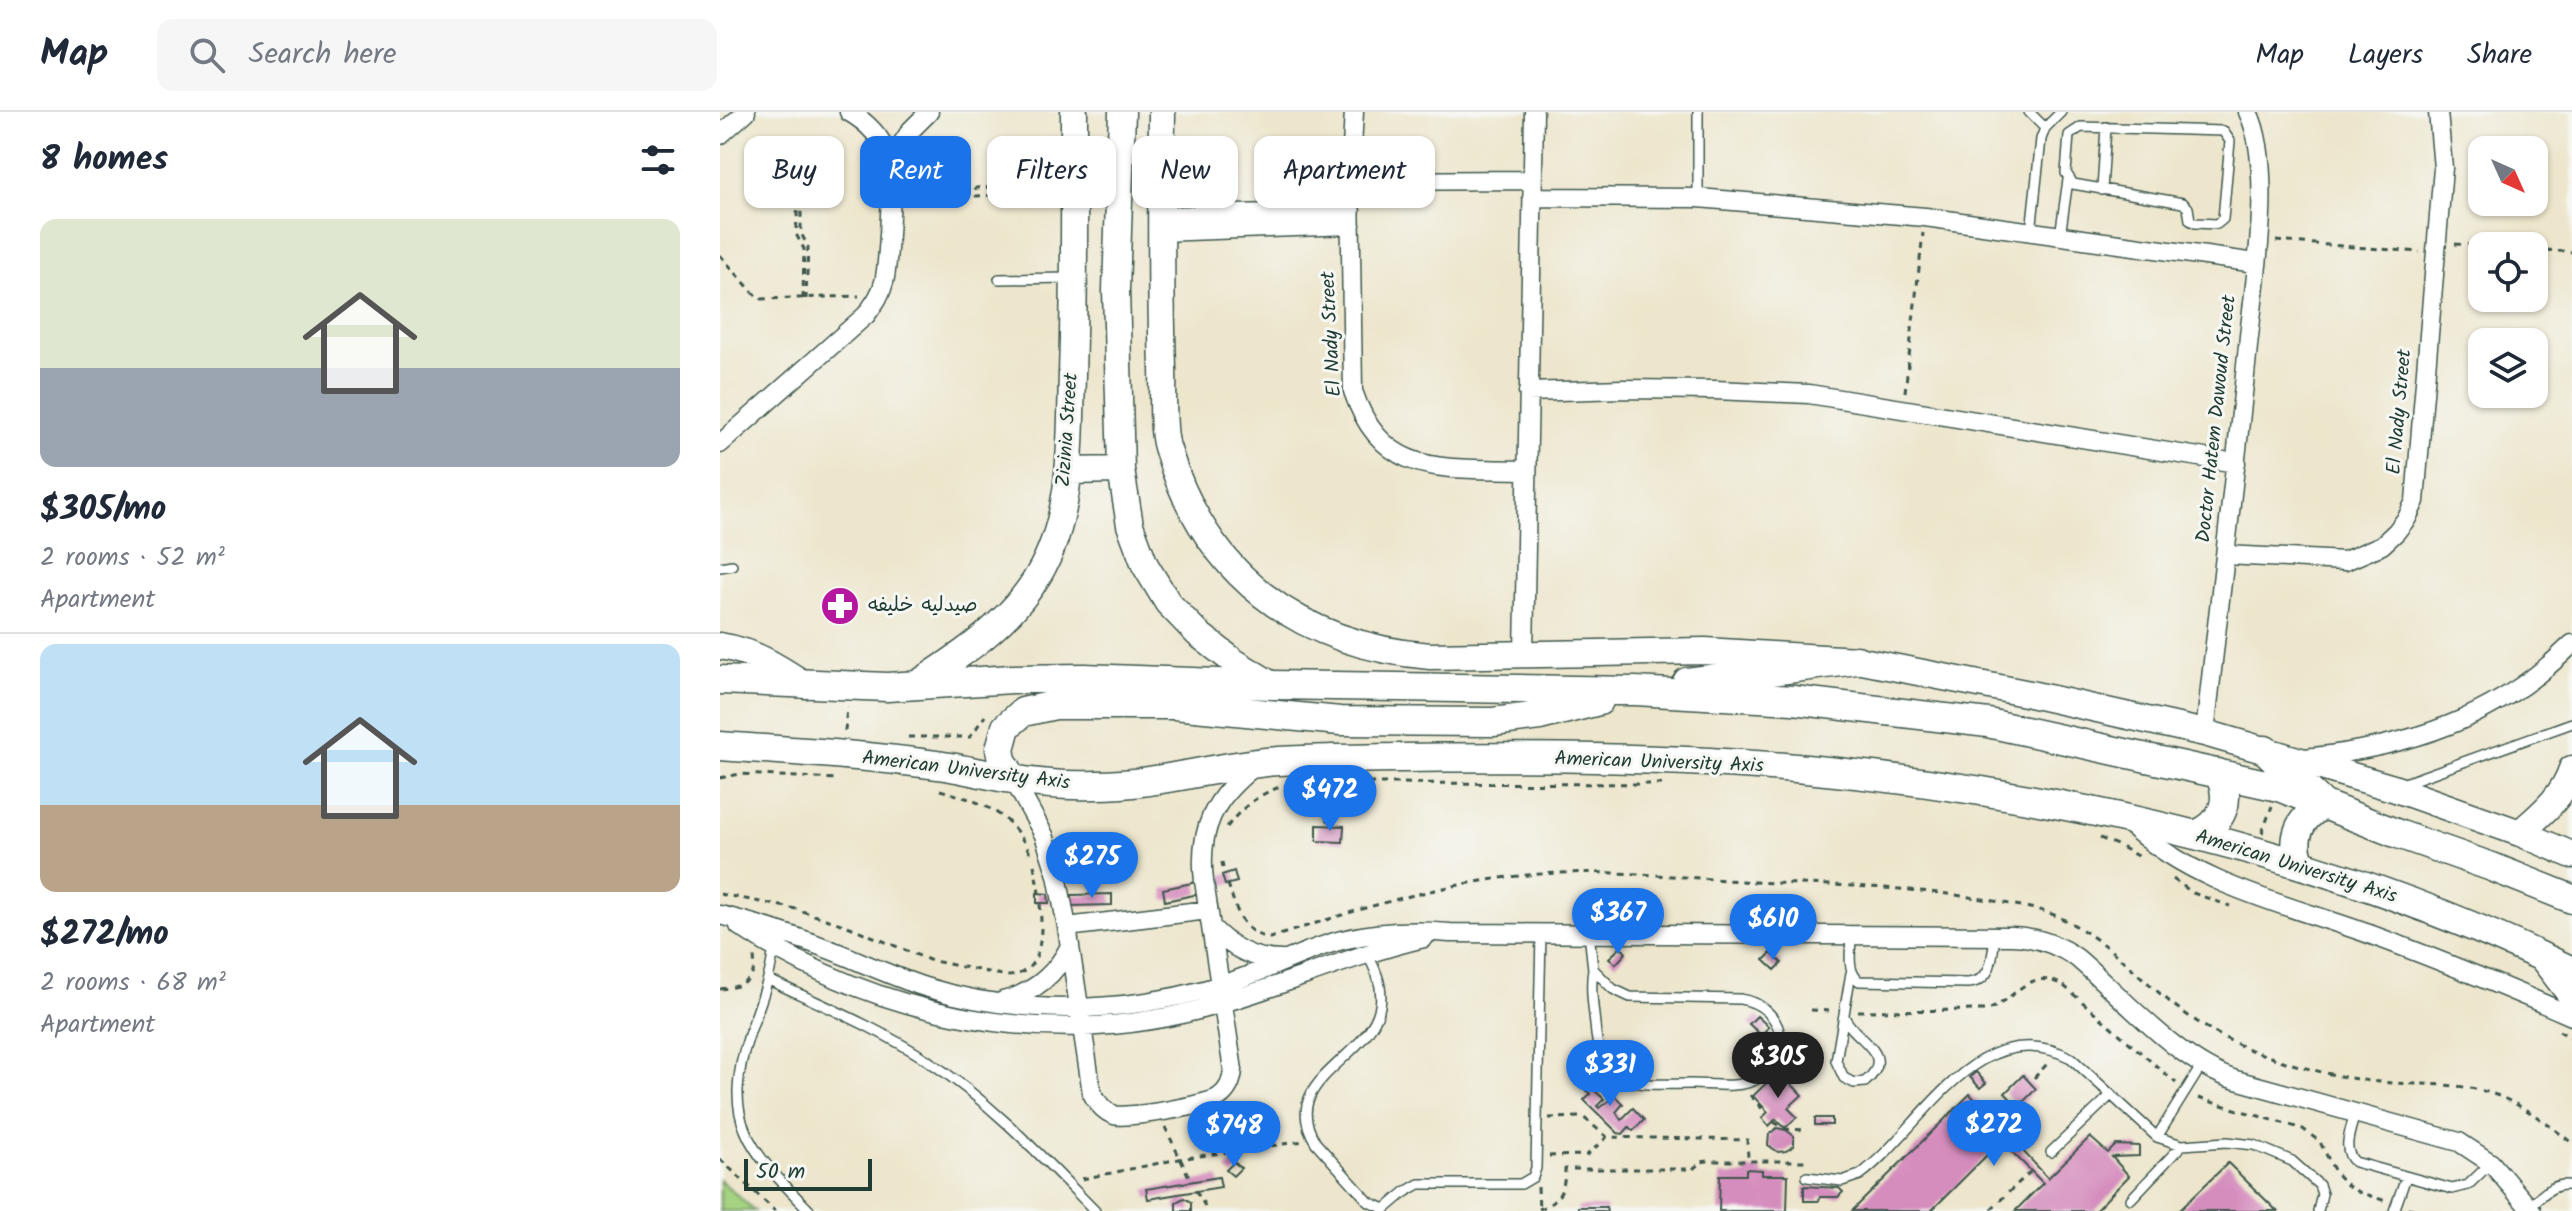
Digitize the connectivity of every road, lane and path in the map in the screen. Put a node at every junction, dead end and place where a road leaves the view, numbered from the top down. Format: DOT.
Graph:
graph roads {
  1 [pos="746,112"];
  2 [pos="849,112"];
  3 [pos="929,112"];
  4 [pos="1074,112"];
  5 [pos="1122,112"];
  6 [pos="1162,112"];
  7 [pos="1354,112"];
  8 [pos="1534,112"];
  9 [pos="1698,112"];
  10 [pos="2029,112"];
  11 [pos="2061,112"];
  12 [pos="2248,112"];
  13 [pos="2438,112"];
  14 [pos="2106,127"];
  15 [pos="2045,128"];
  16 [pos="720,135"];
  17 [pos="878,136"];
  18 [pos="907,136"];
  19 [pos="1074,136"];
  20 [pos="1353,136"];
  21 [pos="2068,180"];
  22 [pos="1435,185"];
  23 [pos="1074,188"];
  24 [pos="1532,189"];
  25 [pos="2102,190"];
  26 [pos="1698,198"];
  27 [pos="889,208"];
  28 [pos="1074,208"];
  29 [pos="1351,208"];
  30 [pos="1925,217"];
  31 [pos="1351,218"];
  32 [pos="1161,224"];
  33 [pos="2031,232"];
  34 [pos="2060,236"];
  35 [pos="2258,240"];
  36 [pos="2468,247"];
  37 [pos="2436,248"];
  38 [pos="2548,250"];
  39 [pos="2572,252"];
  40 [pos="720,255"];
  41 [pos="2256,263"];
  42 [pos="1075,277"];
  43 [pos="999,279"];
  44 [pos="1160,288"];
  45 [pos="1116,290"];
  46 [pos="879,296"];
  47 [pos="805,299"];
  48 [pos="1528,392"];
  49 [pos="1903,408"];
  50 [pos="720,444"];
  51 [pos="2236,463"];
  52 [pos="1121,470"];
  53 [pos="1527,470"];
  54 [pos="1069,471"];
  55 [pos="2225,555"];
  56 [pos="732,565"];
  57 [pos="720,567"];
  58 [pos="2572,644"];
  59 [pos="720,646"];
  60 [pos="1524,654"];
  61 [pos="1857,660"];
  62 [pos="720,680"];
  63 [pos="805,685"];
  64 [pos="1272,685"];
  65 [pos="914,686"];
  66 [pos="1635,691"];
  67 [pos="988,712"];
  68 [pos="2572,723"];
  69 [pos="2205,733"];
  70 [pos="907,737"];
  71 [pos="723,748"];
  72 [pos="2265,750"];
  73 [pos="2298,759"];
  74 [pos="1258,763"];
  75 [pos="1333,771"];
  76 [pos="2218,773"];
  77 [pos="720,778"];
  78 [pos="840,779"];
  79 [pos="1013,779"];
  80 [pos="2571,779"];
  81 [pos="1293,784"];
  82 [pos="1678,785"];
  83 [pos="2279,787"];
  84 [pos="2393,788"];
  85 [pos="939,790"];
  86 [pos="2324,805"];
  87 [pos="2120,816"];
  88 [pos="1331,817"];
  89 [pos="2520,833"];
  90 [pos="2195,835"];
  91 [pos="2095,836"];
  92 [pos="1223,838"];
  93 [pos="2255,852"];
  94 [pos="2572,855"];
  95 [pos="1221,861"];
  96 [pos="2145,861"];
  97 [pos="2301,865"];
  98 [pos="2164,873"];
  99 [pos="1224,874"];
  100 [pos="1039,893"];
  101 [pos="720,894"];
  102 [pos="2572,899"];
  103 [pos="1040,903"];
  104 [pos="2239,909"];
  105 [pos="721,915"];
  106 [pos="1210,918"];
  107 [pos="1067,927"];
  108 [pos="1450,933"];
  109 [pos="1541,933"];
  110 [pos="1589,933"];
  111 [pos="1851,936"];
  112 [pos="1995,936"];
  113 [pos="774,940"];
  114 [pos="1070,946"];
  115 [pos="750,948"];
  116 [pos="1366,953"];
  117 [pos="2542,956"];
  118 [pos="1285,960"];
  119 [pos="1593,969"];
  120 [pos="2572,971"];
  121 [pos="1851,973"];
  122 [pos="769,980"];
  123 [pos="720,989"];
  124 [pos="1221,995"];
  125 [pos="2572,995"];
  126 [pos="997,1002"];
  127 [pos="1811,1010"];
  128 [pos="1844,1014"];
  129 [pos="2572,1016"];
  130 [pos="1080,1017"];
  131 [pos="2548,1026"];
  132 [pos="2572,1038"];
  133 [pos="2202,1065"];
  134 [pos="1741,1084"];
  135 [pos="2186,1091"];
  136 [pos="2111,1095"];
  137 [pos="1158,1112"];
  138 [pos="1766,1113"];
  139 [pos="2355,1114"];
  140 [pos="1537,1118"];
  141 [pos="1774,1122"];
  142 [pos="1808,1130"];
  143 [pos="1607,1137"];
  144 [pos="2157,1137"];
  145 [pos="1313,1140"];
  146 [pos="2182,1145"];
  147 [pos="2051,1152"];
  148 [pos="1536,1156"];
  149 [pos="720,1159"];
  150 [pos="1179,1159"];
  151 [pos="1748,1160"];
  152 [pos="1807,1161"];
  153 [pos="2491,1163"];
  154 [pos="2031,1171"];
  155 [pos="1807,1177"];
  156 [pos="2406,1177"];
  157 [pos="1530,1180"];
  158 [pos="1191,1181"];
  159 [pos="1067,1182"];
  160 [pos="2572,1186"];
  161 [pos="1196,1191"];
  162 [pos="2131,1199"];
  163 [pos="2395,1208"];
  164 [pos="1991,1209"];
  165 [pos="2530,1209"];
  166 [pos="1384,1210"];
  167 [pos="1539,1210"];
  168 [pos="775,1211"];
  169 [pos="810,1211"];
  170 [pos="1095,1211"];
  171 [pos="1208,1211"];
  172 [pos="2318,1211"];
  173 [pos="2422,1211"];
  1 -- 16 [label="street"];
  2 -- 17 [label="street"];
  3 -- 18 [label="street"];
  4 -- 19 [label="street, Zizinia Street"];
  5 -- 45 [label="street"];
  6 -- 32 [label="street"];
  7 -- 20 [label="street, El Nady Street"];
  8 -- 24 [label="street"];
  9 -- 26 [label="lane"];
  10 -- 15 [label="lane"];
  11 -- 15 [label="lane"];
  12 -- 35 [label="street, Doctor Hatem Dawoud Street"];
  13 -- 37 [label="street, El Nady Street"];
  14 -- 21 [label="lane"];
  14 -- 25 [label="lane"];
  14 -- 25 [label="lane"];
  15 -- 33 [label="lane"];
  21 -- 25 [label="lane"];
  21 -- 34 [label="lane"];
  22 -- 24 [label="street"];
  23 -- 23 [label="path"];
  24 -- 26 [label="street"];
  24 -- 48 [label="street"];
  26 -- 30 [label="street"];
  27 -- 46 [label="street"];
  28 -- 42 [label="street, Zizinia Street"];
  29 -- 31 [label="street, El Nady Street"];
  30 -- 33 [label="street"];
  30 -- 49 [label="path"];
  31 -- 32 [label="street"];
  31 -- 53 [label="street, El Nady Street"];
  32 -- 44 [label="street"];
  33 -- 34 [label="street"];
  34 -- 41 [label="street"];
  35 -- 37 [label="path"];
  35 -- 41 [label="street, Doctor Hatem Dawoud Street"];
  36 -- 37 [label="path"];
  37 -- 55 [label="street, El Nady Street"];
  38 -- 39 [label="path"];
  40 -- 47 [label="path"];
  41 -- 51 [label="street, Doctor Hatem Dawoud Street"];
  42 -- 43 [label="lane"];
  42 -- 54 [label="street, Zizinia Street"];
  44 -- 45 [label="street"];
  44 -- 60 [label="street"];
  45 -- 52 [label="street"];
  46 -- 47 [label="path"];
  46 -- 50 [label="street"];
  47 -- 47 [label="path"];
  48 -- 49 [label="street"];
  48 -- 53 [label="street"];
  49 -- 51 [label="street"];
  51 -- 55 [label="street, Doctor Hatem Dawoud Street"];
  52 -- 54 [label="street"];
  52 -- 64 [label="street"];
  53 -- 60 [label="street"];
  54 -- 65 [label="street, Zizinia Street"];
  55 -- 69 [label="street, Doctor Hatem Dawoud Street"];
  56 -- 57 [label="lane"];
  58 -- 73 [label="street"];
  59 -- 63 [label="street"];
  60 -- 61 [label="street"];
  61 -- 66 [label="main road"];
  61 -- 69 [label="street"];
  62 -- 63 [label="main road"];
  63 -- 65 [label="main road"];
  64 -- 65 [label="main road"];
  64 -- 66 [label="main road"];
  66 -- 76 [label="main road"];
  66 -- 79 [label="main road"];
  67 -- 70 [label="path"];
  68 -- 84 [label="lane"];
  69 -- 72 [label="street"];
  71 -- 79 [label="main road, American University Axis"];
  72 -- 73 [label="street"];
  72 -- 86 [label="main road"];
  73 -- 84 [label="street"];
  74 -- 75 [label="main road, American University Axis"];
  74 -- 79 [label="main road, American University Axis"];
  74 -- 106 [label="street"];
  75 -- 82 [label="path"];
  75 -- 87 [label="main road, American University Axis"];
  75 -- 88 [label="lane"];
  76 -- 83 [label="main road"];
  76 -- 90 [label="main road"];
  77 -- 78 [label="path"];
  79 -- 107 [label="street"];
  80 -- 89 [label="street"];
  81 -- 92 [label="path"];
  83 -- 86 [label="main road"];
  83 -- 93 [label="path"];
  84 -- 89 [label="street"];
  85 -- 100 [label="path"];
  86 -- 97 [label="main road"];
  86 -- 102 [label="main road"];
  87 -- 90 [label="main road, American University Axis"];
  87 -- 129 [label="street"];
  89 -- 94 [label="street"];
  90 -- 93 [label="main road, American University Axis"];
  91 -- 96 [label="path"];
  93 -- 97 [label="main road, American University Axis"];
  95 -- 99 [label="path"];
  97 -- 117 [label="main road, American University Axis"];
  98 -- 104 [label="path"];
  101 -- 103 [label="path"];
  105 -- 113 [label="street"];
  106 -- 107 [label="street"];
  106 -- 118 [label="street"];
  106 -- 124 [label="street"];
  107 -- 114 [label="street"];
  108 -- 109 [label="street"];
  108 -- 116 [label="street"];
  108 -- 118 [label="street"];
  109 -- 110 [label="street"];
  109 -- 140 [label="lane"];
  110 -- 111 [label="street"];
  110 -- 119 [label="lane"];
  111 -- 112 [label="street"];
  111 -- 121 [label="lane"];
  112 -- 121 [label="lane"];
  112 -- 133 [label="street"];
  113 -- 122 [label="lane"];
  113 -- 126 [label="street"];
  113 -- 130 [label="street"];
  114 -- 126 [label="street"];
  114 -- 130 [label="street"];
  115 -- 123 [label="path"];
  116 -- 124 [label="street"];
  116 -- 145 [label="lane"];
  117 -- 120 [label="main road, American University Axis"];
  117 -- 125 [label="main road"];
  118 -- 124 [label="street"];
  119 -- 134 [label="lane"];
  119 -- 134 [label="lane"];
  121 -- 128 [label="lane"];
  122 -- 159 [label="lane"];
  122 -- 169 [label="lane"];
  124 -- 130 [label="street"];
  124 -- 137 [label="street"];
  126 -- 130 [label="street"];
  127 -- 128 [label="path"];
  128 -- 128 [label="lane"];
  128 -- 135 [label="path"];
  130 -- 137 [label="street"];
  131 -- 132 [label="path"];
  133 -- 135 [label="lane"];
  133 -- 139 [label="street"];
  134 -- 138 [label="path"];
  135 -- 144 [label="lane"];
  135 -- 163 [label="path"];
  136 -- 144 [label="lane"];
  136 -- 147 [label="lane"];
  136 -- 155 [label="lane"];
  137 -- 150 [label="path"];
  139 -- 153 [label="street"];
  139 -- 156 [label="lane"];
  140 -- 143 [label="path"];
  140 -- 148 [label="lane"];
  141 -- 142 [label="path"];
  143 -- 148 [label="path"];
  143 -- 151 [label="path"];
  144 -- 146 [label="lane"];
  145 -- 150 [label="path"];
  145 -- 166 [label="lane"];
  146 -- 162 [label="lane"];
  146 -- 172 [label="lane"];
  148 -- 157 [label="lane"];
  149 -- 168 [label="path"];
  150 -- 158 [label="path"];
  150 -- 159 [label="path"];
  151 -- 152 [label="path"];
  151 -- 167 [label="path"];
  153 -- 156 [label="lane"];
  153 -- 165 [label="street"];
  154 -- 164 [label="path"];
  156 -- 163 [label="lane"];
  157 -- 166 [label="lane"];
  157 -- 167 [label="path"];
  159 -- 170 [label="lane"];
  160 -- 165 [label="lane"];
  161 -- 171 [label="path"];
  163 -- 173 [label="path"];
}
